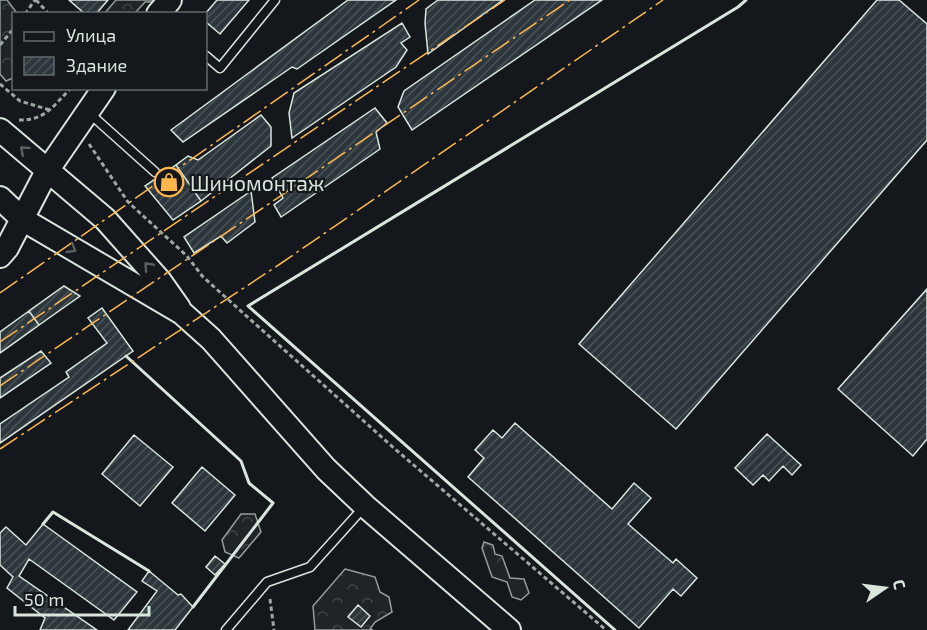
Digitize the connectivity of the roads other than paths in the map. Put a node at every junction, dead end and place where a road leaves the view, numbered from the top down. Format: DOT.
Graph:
graph roads {
  1 [pos="170,0"];
  2 [pos="275,0"];
  3 [pos="160,12"];
  4 [pos="207,57"];
  5 [pos="103,90"];
  6 [pos="88,111"];
  7 [pos="5,123"];
  8 [pos="47,171"];
  9 [pos="155,172"];
  10 [pos="0,198"];
  11 [pos="22,219"];
  12 [pos="0,256"];
  13 [pos="183,313"];
  14 [pos="364,506"];
  15 [pos="226,630"];
  16 [pos="509,630"];
  1 -- 3 [label="main road"];
  2 -- 4 [label="lane"];
  5 -- 6 [label="main road"];
  6 -- 8 [label="main road"];
  6 -- 9 [label="lane"];
  8 -- 7 [label="main road, one-way"];
  8 -- 11 [label="main road"];
  13 -- 8 [label="main road, one-way"];
  10 -- 11 [label="main road"];
  11 -- 12 [label="main road"];
  11 -- 13 [label="main road, one-way"];
  13 -- 14 [label="main road"];
  14 -- 15 [label="lane"];
  14 -- 16 [label="main road"];
}
